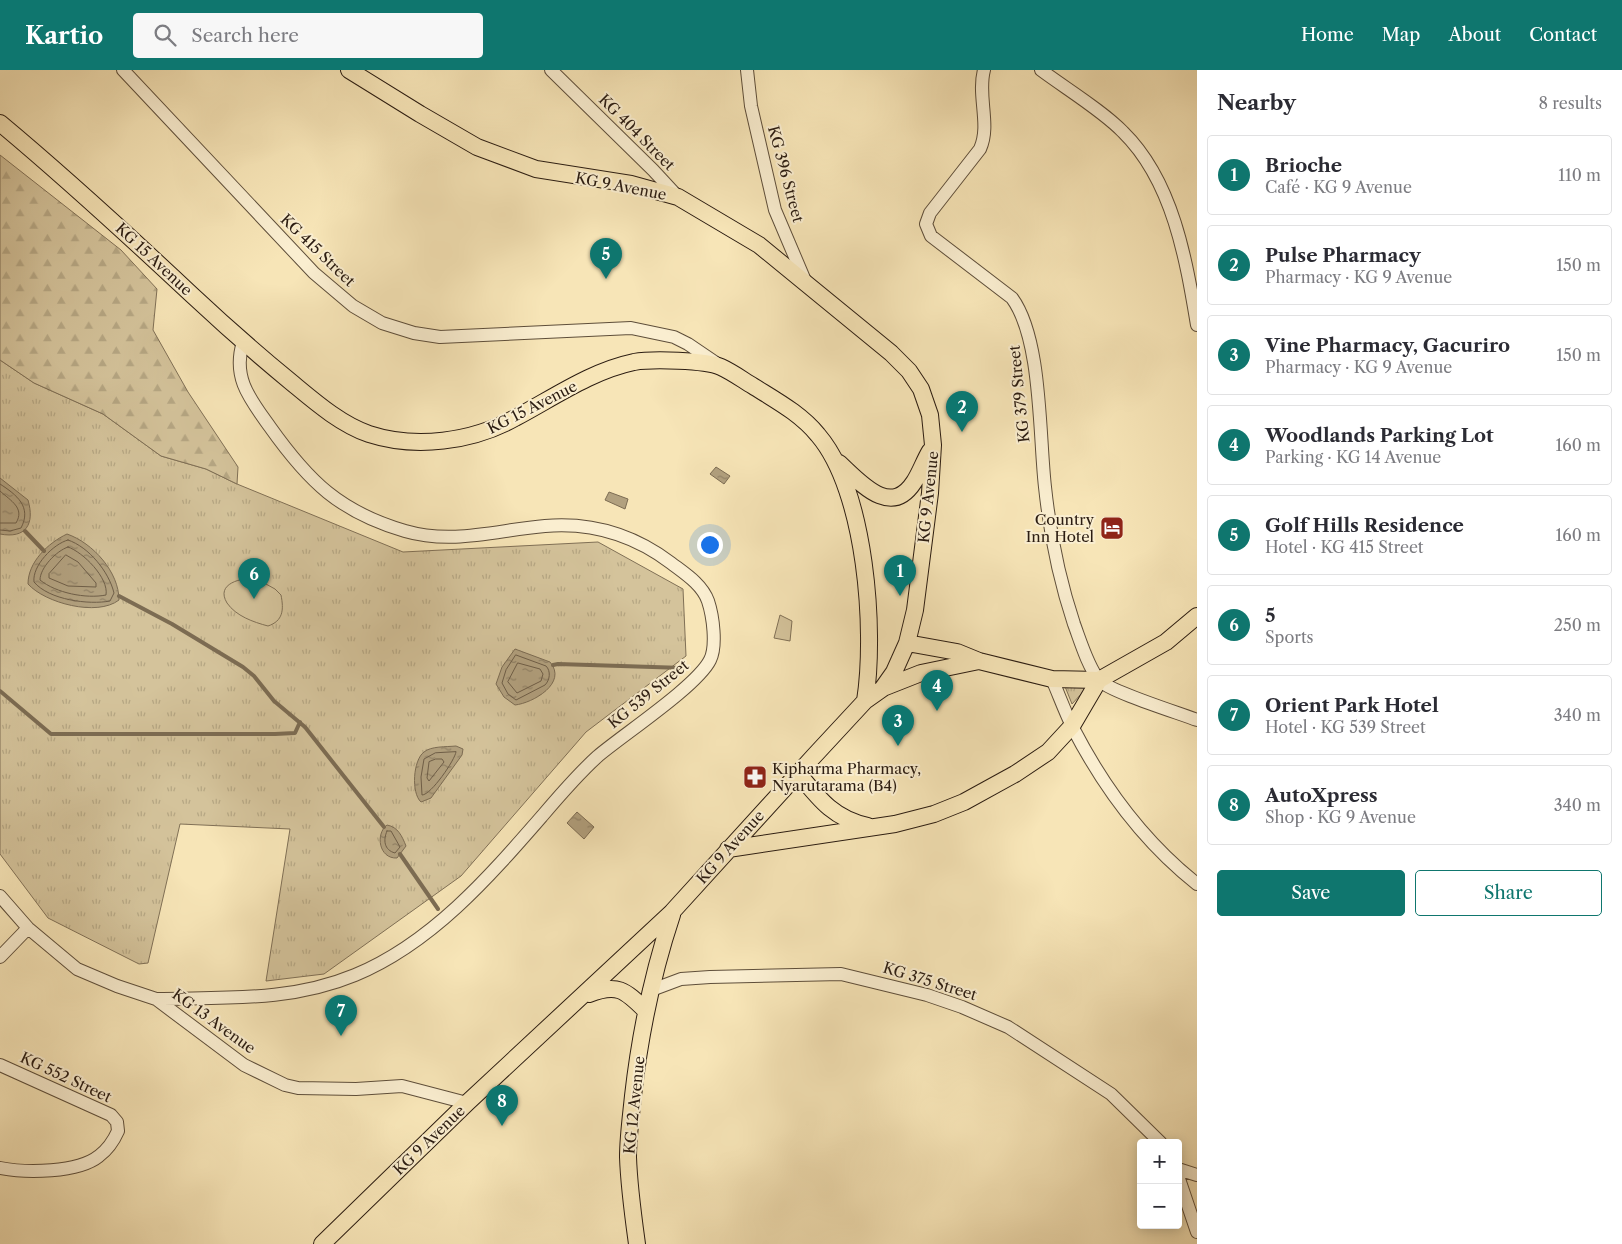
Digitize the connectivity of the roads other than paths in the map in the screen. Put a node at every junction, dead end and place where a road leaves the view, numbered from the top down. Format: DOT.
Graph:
graph roads {
  1 [pos="123,70"];
  2 [pos="351,70"];
  3 [pos="552,70"];
  4 [pos="746,70"];
  5 [pos="984,70"];
  6 [pos="1041,70"];
  7 [pos="0,123"];
  8 [pos="678,197"];
  9 [pos="806,284"];
  10 [pos="1197,325"];
  11 [pos="243,342"];
  12 [pos="718,365"];
  13 [pos="933,445"];
  14 [pos="832,456"];
  15 [pos="1197,616"];
  16 [pos="908,643"];
  17 [pos="979,661"];
  18 [pos="1052,679"];
  19 [pos="1099,680"];
  20 [pos="882,689"];
  21 [pos="865,702"];
  22 [pos="1197,720"];
  23 [pos="1072,726"];
  24 [pos="798,773"];
  25 [pos="875,828"];
  26 [pos="728,849"];
  27 [pos="1197,884"];
  28 [pos="0,896"];
  29 [pos="672,912"];
  30 [pos="28,928"];
  31 [pos="639,945"];
  32 [pos="0,956"];
  33 [pos="655,967"];
  34 [pos="649,992"];
  35 [pos="583,996"];
  36 [pos="156,999"];
  37 [pos="645,1010"];
  38 [pos="0,1065"];
  39 [pos="467,1103"];
  40 [pos="1157,1139"];
  41 [pos="0,1168"];
  42 [pos="1182,1170"];
  43 [pos="1197,1175"];
  44 [pos="1181,1184"];
  45 [pos="1197,1232"];
  46 [pos="322,1244"];
  47 [pos="637,1244"];
  1 -- 12 [label="street, KG 415 Street"];
  2 -- 8 [label="main road, KG 9 Avenue"];
  3 -- 8 [label="street, KG 404 Street"];
  4 -- 9 [label="street, KG 396 Street"];
  5 -- 19 [label="street, KG 379 Street"];
  6 -- 10 [label="street"];
  7 -- 11 [label="main road, KG 15 Avenue"];
  8 -- 9 [label="main road, KG 9 Avenue"];
  9 -- 13 [label="main road, KG 9 Avenue"];
  11 -- 12 [label="main road, KG 15 Avenue"];
  11 -- 36 [label="street, KG 539 Street"];
  12 -- 14 [label="main road, KG 15 Avenue"];
  13 -- 14 [label="main road"];
  13 -- 16 [label="main road, KG 9 Avenue"];
  14 -- 21 [label="main road, KG 15 Avenue"];
  15 -- 19 [label="main road"];
  16 -- 17 [label="main road"];
  16 -- 20 [label="main road, KG 9 Avenue"];
  17 -- 18 [label="main road"];
  17 -- 20 [label="main road"];
  18 -- 19 [label="main road"];
  18 -- 23 [label="street"];
  19 -- 22 [label="street"];
  19 -- 23 [label="main road"];
  20 -- 21 [label="main road, KG 9 Avenue"];
  21 -- 24 [label="main road, KG 9 Avenue"];
  23 -- 25 [label="main road"];
  23 -- 27 [label="street"];
  24 -- 25 [label="main road"];
  24 -- 26 [label="main road, KG 9 Avenue"];
  25 -- 26 [label="main road"];
  26 -- 29 [label="main road, KG 9 Avenue"];
  28 -- 30 [label="street, KG 13 Avenue"];
  29 -- 31 [label="main road, KG 9 Avenue"];
  29 -- 33 [label="main road, KG 12 Avenue"];
  30 -- 32 [label="street"];
  30 -- 36 [label="street, KG 13 Avenue"];
  31 -- 33 [label="main road"];
  31 -- 35 [label="main road, KG 9 Avenue"];
  33 -- 34 [label="main road, KG 12 Avenue"];
  34 -- 37 [label="main road, KG 12 Avenue"];
  34 -- 40 [label="street, KG 375 Street"];
  35 -- 37 [label="main road"];
  35 -- 39 [label="main road, KG 9 Avenue"];
  36 -- 39 [label="street, KG 13 Avenue"];
  37 -- 47 [label="main road, KG 12 Avenue"];
  38 -- 41 [label="street, KG 552 Street"];
  39 -- 46 [label="main road, KG 9 Avenue"];
  42 -- 43 [label="street"];
  44 -- 45 [label="street"];
}
